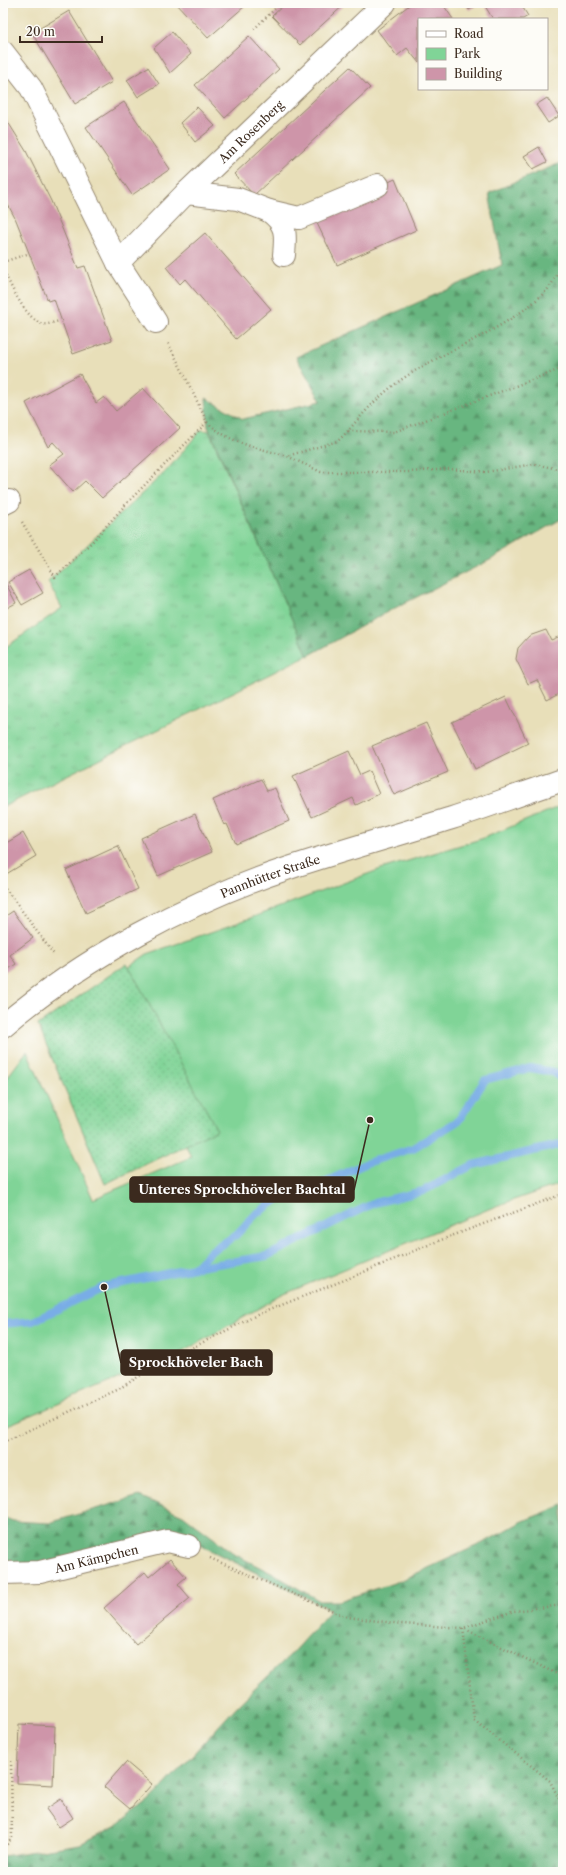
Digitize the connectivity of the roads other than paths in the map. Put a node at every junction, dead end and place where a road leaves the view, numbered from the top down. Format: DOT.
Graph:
graph roads {
  1 [pos="386,3"];
  2 [pos="3,52"];
  3 [pos="378,185"];
  4 [pos="186,193"];
  5 [pos="269,211"];
  6 [pos="284,255"];
  7 [pos="118,263"];
  8 [pos="156,322"];
  9 [pos="563,780"];
  10 [pos="3,1026"];
  11 [pos="189,1546"];
  12 [pos="3,1572"];
  1 -- 4 [label="street, Am Rosenberg"];
  2 -- 7 [label="street"];
  3 -- 5 [label="street"];
  4 -- 5 [label="street"];
  4 -- 7 [label="street, Am Rosenberg"];
  5 -- 6 [label="street"];
  7 -- 8 [label="street"];
  9 -- 10 [label="street, Pannhütter Straße"];
  11 -- 12 [label="street, Am Kämpchen"];
}
